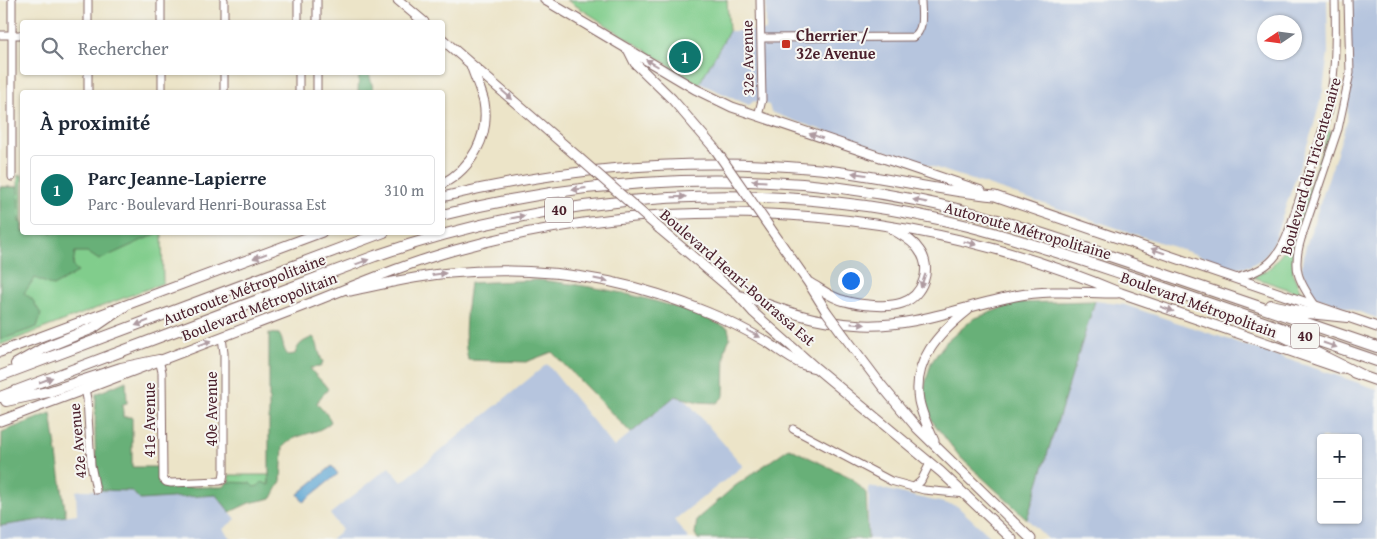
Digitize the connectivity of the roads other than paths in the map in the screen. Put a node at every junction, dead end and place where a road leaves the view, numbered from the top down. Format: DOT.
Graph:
graph roads {
  1 [pos="12,0"];
  2 [pos="88,0"];
  3 [pos="161,0"];
  4 [pos="224,0"];
  5 [pos="298,0"];
  6 [pos="317,0"];
  7 [pos="398,0"];
  8 [pos="760,0"];
  9 [pos="921,0"];
  10 [pos="1336,0"];
  11 [pos="1348,0"];
  12 [pos="548,1"];
  13 [pos="88,20"];
  14 [pos="162,20"];
  15 [pos="224,20"];
  16 [pos="298,20"];
  17 [pos="317,20"];
  18 [pos="422,20"];
  19 [pos="0,35"];
  20 [pos="12,35"];
  21 [pos="20,35"];
  22 [pos="761,38"];
  23 [pos="445,42"];
  24 [pos="628,49"];
  25 [pos="470,63"];
  26 [pos="88,75"];
  27 [pos="162,75"];
  28 [pos="224,75"];
  29 [pos="299,75"];
  30 [pos="317,75"];
  31 [pos="88,90"];
  32 [pos="162,90"];
  33 [pos="224,90"];
  34 [pos="299,90"];
  35 [pos="317,90"];
  36 [pos="758,116"];
  37 [pos="1324,124"];
  38 [pos="1338,129"];
  39 [pos="12,177"];
  40 [pos="445,182"];
  41 [pos="445,196"];
  42 [pos="995,196"];
  43 [pos="445,214"];
  44 [pos="888,226"];
  45 [pos="314,235"];
  46 [pos="376,235"];
  47 [pos="444,235"];
  48 [pos="445,235"];
  49 [pos="1236,278"];
  50 [pos="808,282"];
  51 [pos="1121,293"];
  52 [pos="738,294"];
  53 [pos="328,296"];
  54 [pos="1235,299"];
  55 [pos="1315,305"];
  56 [pos="125,306"];
  57 [pos="971,308"];
  58 [pos="1234,312"];
  59 [pos="1347,317"];
  60 [pos="1377,327"];
  61 [pos="222,337"];
  62 [pos="1377,347"];
  63 [pos="0,352"];
  64 [pos="159,360"];
  65 [pos="1377,361"];
  66 [pos="816,368"];
  67 [pos="0,375"];
  68 [pos="1361,375"];
  69 [pos="1377,381"];
  70 [pos="85,389"];
  71 [pos="0,398"];
  72 [pos="0,402"];
  73 [pos="0,421"];
  74 [pos="793,429"];
  75 [pos="935,444"];
  76 [pos="951,461"];
  77 [pos="930,462"];
  78 [pos="163,480"];
  79 [pos="913,488"];
  80 [pos="96,490"];
  81 [pos="966,494"];
  82 [pos="1012,539"];
  83 [pos="1031,539"];
  1 -- 20 [label="street"];
  2 -- 13 [label="street"];
  3 -- 14 [label="street"];
  4 -- 15 [label="street"];
  5 -- 16 [label="street"];
  6 -- 17 [label="street"];
  7 -- 18 [label="main road"];
  8 -- 22 [label="street, 32e Avenue"];
  9 -- 22 [label="street"];
  10 -- 37 [label="street, Boulevard du Tricentenaire"];
  11 -- 38 [label="street, Boulevard du Tricentenaire"];
  12 -- 24 [label="main road, Boulevard Henri-Bourassa Est"];
  19 -- 20 [label="street"];
  20 -- 21 [label="street"];
  20 -- 39 [label="street"];
  22 -- 36 [label="street, 32e Avenue"];
  23 -- 25 [label="main road, Boulevard Henri-Bourassa Est"];
  36 -- 24 [label="main road, one-way"];
  24 -- 50 [label="main road, Boulevard Henri-Bourassa Est, bridge"];
  25 -- 40 [label="main road"];
  25 -- 52 [label="main road, Boulevard Henri-Bourassa Est, one-way, bridge"];
  26 -- 31 [label="street"];
  27 -- 32 [label="street"];
  28 -- 33 [label="street"];
  29 -- 34 [label="street"];
  30 -- 35 [label="street"];
  42 -- 36 [label="main road, one-way"];
  37 -- 38 [label="street"];
  37 -- 49 [label="street, Boulevard du Tricentenaire"];
  38 -- 55 [label="street, Boulevard du Tricentenaire"];
  42 -- 41 [label="main road, one-way"];
  49 -- 42 [label="main road, one-way"];
  54 -- 43 [label="highway, Autoroute Métropolitaine / 40, one-way"];
  44 -- 50 [label="main road, one-way"];
  44 -- 51 [label="main road, Boulevard Métropolitain, one-way"];
  44 -- 53 [label="main road, Boulevard Métropolitain"];
  45 -- 56 [label="main road, one-way"];
  46 -- 67 [label="highway, Autoroute Métropolitaine, one-way"];
  71 -- 47 [label="highway, Autoroute Métropolitaine / 40, one-way"];
  48 -- 58 [label="highway, Autoroute Métropolitaine / 40, one-way"];
  49 -- 55 [label="main road"];
  50 -- 75 [label="main road, Boulevard Henri-Bourassa Est, bridge"];
  51 -- 57 [label="main road"];
  51 -- 68 [label="main road, Boulevard Métropolitain, one-way"];
  52 -- 57 [label="main road, one-way"];
  52 -- 66 [label="main road, Boulevard Henri-Bourassa Est"];
  53 -- 61 [label="main road, Boulevard Métropolitain"];
  53 -- 66 [label="main road, one-way"];
  54 -- 59 [label="highway"];
  54 -- 62 [label="highway, Autoroute Métropolitaine / 40"];
  55 -- 59 [label="main road"];
  56 -- 63 [label="main road"];
  56 -- 67 [label="highway"];
  57 -- 75 [label="main road"];
  58 -- 65 [label="highway, Autoroute Métropolitaine / 40, one-way"];
  58 -- 68 [label="highway"];
  59 -- 60 [label="main road"];
  64 -- 61 [label="main road, Boulevard Métropolitain, one-way"];
  61 -- 78 [label="street, 40e Avenue"];
  64 -- 70 [label="main road, Boulevard Métropolitain"];
  64 -- 72 [label="highway"];
  64 -- 78 [label="street, 41e Avenue"];
  66 -- 77 [label="main road, Boulevard Henri-Bourassa Est"];
  68 -- 69 [label="main road, Boulevard Métropolitain"];
  70 -- 73 [label="main road, Boulevard Métropolitain"];
  70 -- 80 [label="street, 42e Avenue"];
  74 -- 79 [label="street"];
  75 -- 76 [label="main road, Boulevard Henri-Bourassa Est"];
  76 -- 77 [label="main road"];
  76 -- 83 [label="main road, Boulevard Henri-Bourassa Est"];
  77 -- 79 [label="street"];
  77 -- 81 [label="main road, Boulevard Henri-Bourassa Est"];
  79 -- 81 [label="street"];
  81 -- 82 [label="main road, Boulevard Henri-Bourassa Est"];
}
